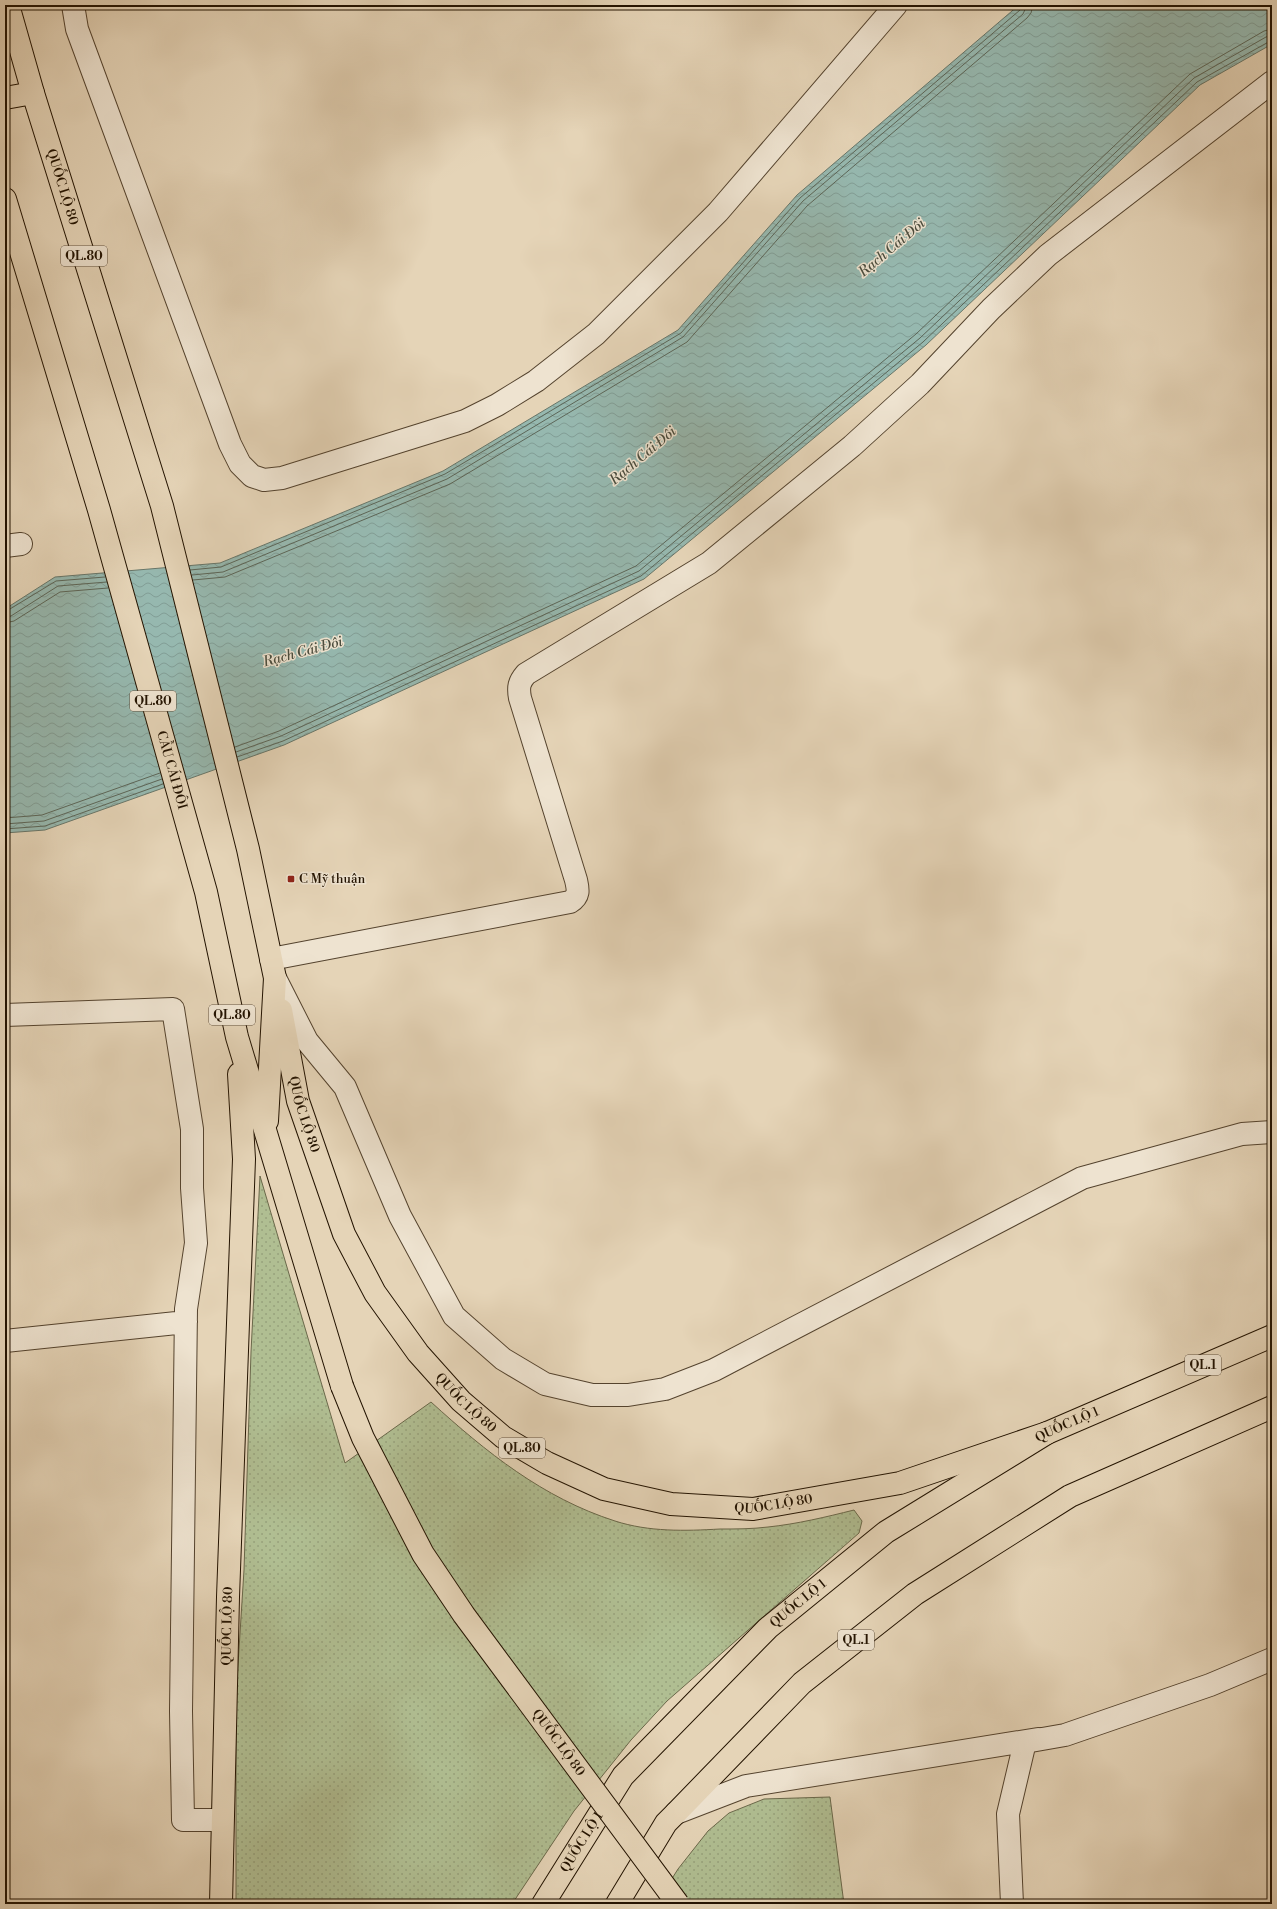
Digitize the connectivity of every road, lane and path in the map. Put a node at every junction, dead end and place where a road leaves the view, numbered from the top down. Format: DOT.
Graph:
graph roads {
  1 [pos="73,5"];
  2 [pos="896,5"];
  3 [pos="9,18"];
  4 [pos="1272,82"];
  5 [pos="33,94"];
  6 [pos="5,98"];
  7 [pos="5,199"];
  8 [pos="206,892"];
  9 [pos="273,968"];
  10 [pos="5,1015"];
  11 [pos="237,1037"];
  12 [pos="1272,1132"];
  13 [pos="266,1136"];
  14 [pos="186,1322"];
  15 [pos="1272,1336"];
  16 [pos="5,1341"];
  17 [pos="1272,1406"];
  18 [pos="1047,1433"];
  19 [pos="1272,1659"];
  20 [pos="1065,1735"];
  21 [pos="676,1813"];
  22 [pos="222,1820"];
  23 [pos="221,1904"];
  24 [pos="542,1904"];
  25 [pos="617,1904"];
  26 [pos="678,1904"];
  27 [pos="1012,1904"];
  1 -- 2 [label="street"];
  3 -- 5 [label="highway, QUỐC LỘ 80 / QL.80"];
  4 -- 9 [label="street"];
  5 -- 6 [label="highway"];
  5 -- 9 [label="highway, QUỐC LỘ 80 / QL.80"];
  7 -- 8 [label="highway, CẦU CÁI ĐÔI / QL.80"];
  8 -- 11 [label="highway, QUỐC LỘ 80 / QL.80"];
  9 -- 12 [label="street"];
  9 -- 13 [label="highway, QUỐC LỘ 80 / QL.80"];
  9 -- 18 [label="highway, QUỐC LỘ 80 / QL.80"];
  10 -- 14 [label="street"];
  11 -- 13 [label="highway, QUỐC LỘ 80 / QL.80"];
  11 -- 22 [label="highway, QUỐC LỘ 80 / QL.80"];
  13 -- 26 [label="highway, QUỐC LỘ 80 / QL.80, bridge"];
  14 -- 16 [label="street"];
  14 -- 22 [label="street"];
  15 -- 18 [label="highway, QUỐC LỘ 1 / QL.1"];
  17 -- 21 [label="highway, QL.1"];
  18 -- 24 [label="highway, QUỐC LỘ 1 / QL.1"];
  19 -- 20 [label="street"];
  20 -- 21 [label="street"];
  20 -- 27 [label="street"];
  21 -- 25 [label="highway, QL.1"];
  22 -- 23 [label="highway, QUỐC LỘ 80 / QL.80"];
}
